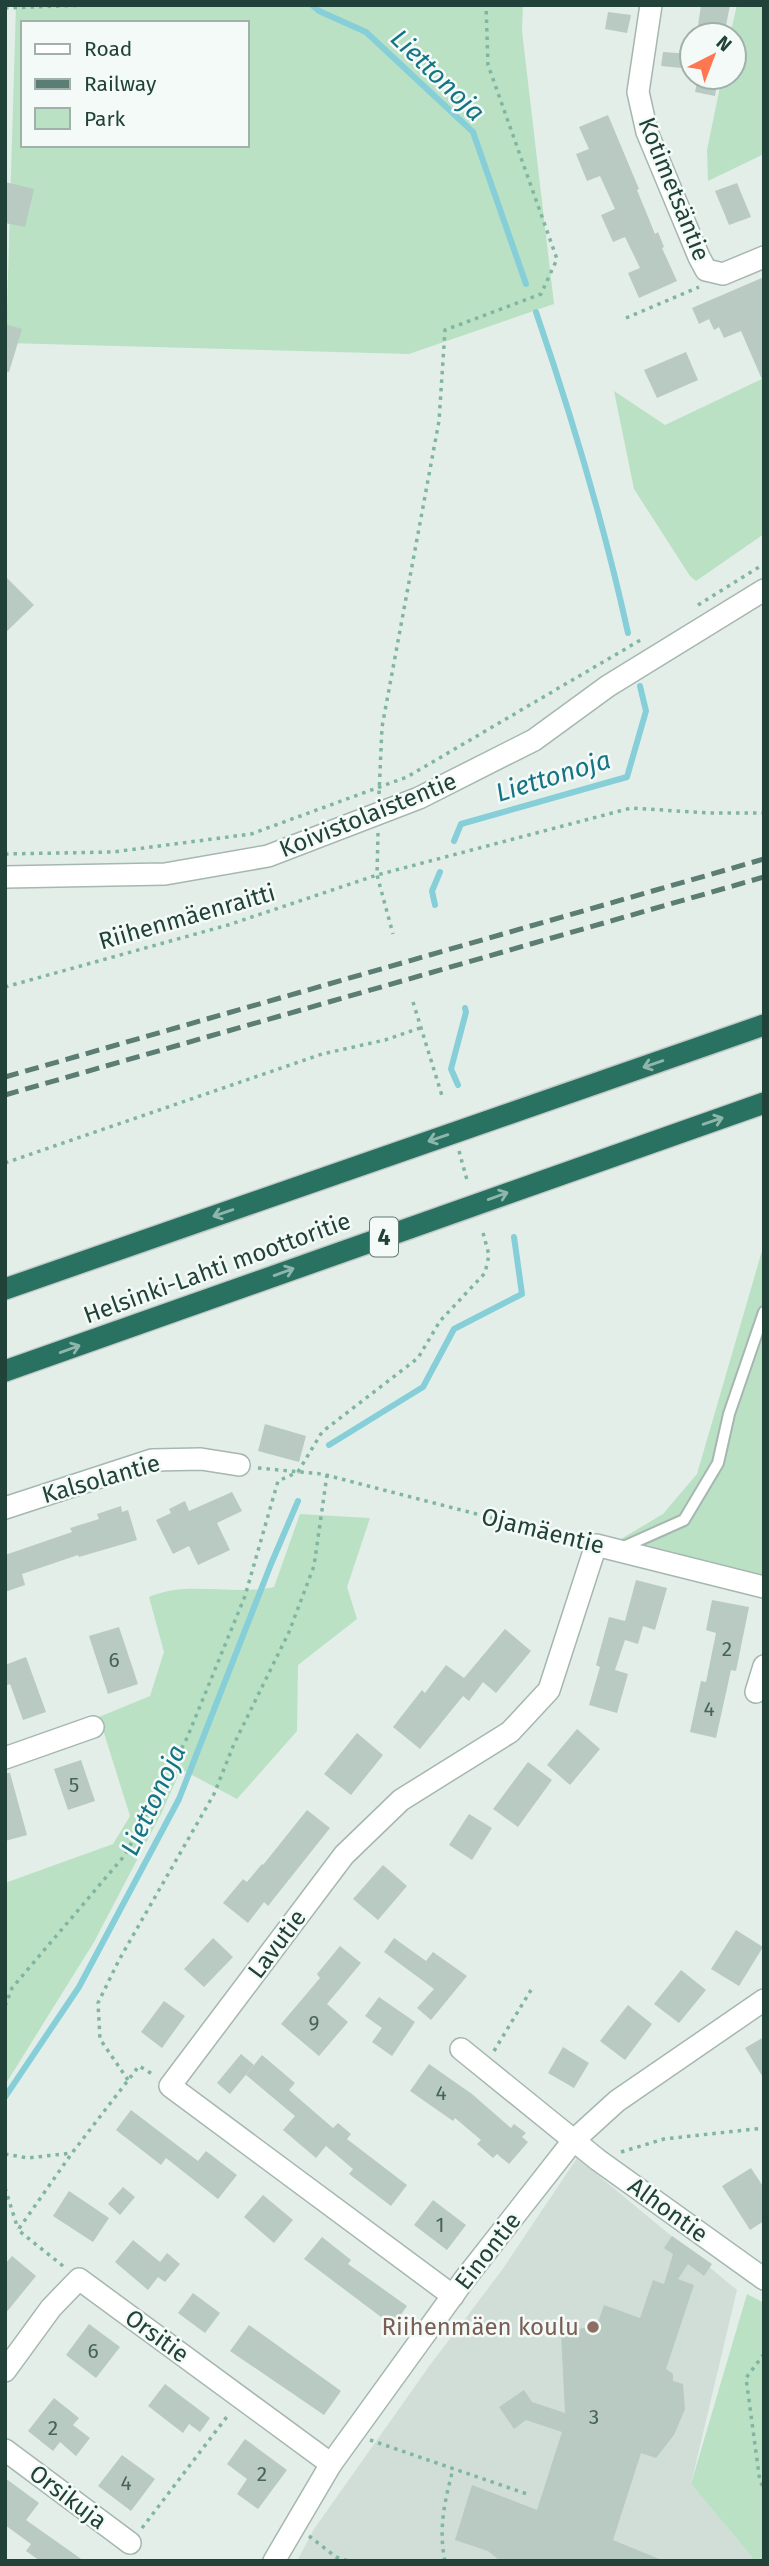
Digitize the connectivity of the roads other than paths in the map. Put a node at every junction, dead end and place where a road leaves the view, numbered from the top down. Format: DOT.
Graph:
graph roads {
  1 [pos="651,5"];
  2 [pos="764,257"];
  3 [pos="764,590"];
  4 [pos="5,877"];
  5 [pos="764,1025"];
  6 [pos="764,1103"];
  7 [pos="5,1289"];
  8 [pos="764,1312"];
  9 [pos="5,1371"];
  10 [pos="239,1465"];
  11 [pos="5,1508"];
  12 [pos="607,1547"];
  13 [pos="764,1587"];
  14 [pos="764,1666"];
  15 [pos="756,1692"];
  16 [pos="93,1727"];
  17 [pos="5,1758"];
  18 [pos="764,2000"];
  19 [pos="461,2049"];
  20 [pos="573,2141"];
  21 [pos="764,2279"];
  22 [pos="453,2296"];
  23 [pos="5,2371"];
  24 [pos="5,2450"];
  25 [pos="331,2464"];
  26 [pos="130,2543"];
  27 [pos="274,2561"];
  1 -- 2 [label="street, Kotimetsäntie"];
  3 -- 4 [label="street, Koivistolaistentie"];
  5 -- 7 [label="highway, Helsinki-Lahti moottoritie, one-way"];
  9 -- 6 [label="highway, Helsinki-Lahti moottoritie / 4, one-way"];
  8 -- 12 [label="lane"];
  10 -- 11 [label="street, Kalsolantie"];
  12 -- 13 [label="street, Ojamäentie"];
  12 -- 22 [label="street, Lavutie"];
  14 -- 15 [label="street"];
  16 -- 17 [label="street"];
  18 -- 20 [label="street, Einontie"];
  19 -- 20 [label="street, Alhontie"];
  20 -- 21 [label="street, Alhontie"];
  20 -- 22 [label="street, Einontie"];
  22 -- 25 [label="street, Einontie"];
  23 -- 25 [label="street, Orsitie"];
  24 -- 26 [label="street, Orsikuja"];
  25 -- 27 [label="street, Einontie"];
}
